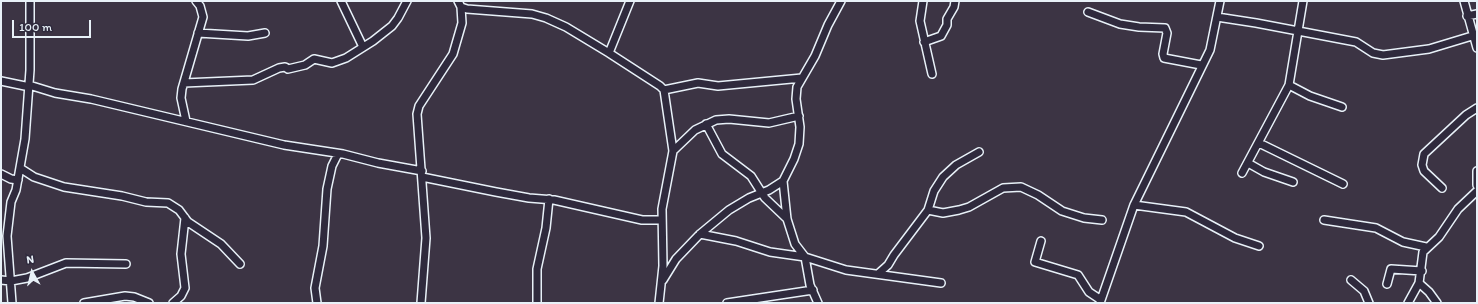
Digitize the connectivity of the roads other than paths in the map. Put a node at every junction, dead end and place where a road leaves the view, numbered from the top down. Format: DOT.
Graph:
graph roads {
  1 [pos="30,1"];
  2 [pos="196,1"];
  3 [pos="341,1"];
  4 [pos="407,1"];
  5 [pos="630,1"];
  6 [pos="841,1"];
  7 [pos="923,1"];
  8 [pos="955,1"];
  9 [pos="1220,1"];
  10 [pos="1303,1"];
  11 [pos="1464,1"];
  12 [pos="459,4"];
  13 [pos="1088,12"];
  14 [pos="1477,14"];
  15 [pos="1467,16"];
  16 [pos="1217,17"];
  17 [pos="1298,31"];
  18 [pos="265,33"];
  19 [pos="198,34"];
  20 [pos="1472,36"];
  21 [pos="924,42"];
  22 [pos="363,47"];
  23 [pos="1477,48"];
  24 [pos="608,53"];
  25 [pos="1202,64"];
  26 [pos="932,74"];
  27 [pos="802,78"];
  28 [pos="1,82"];
  29 [pos="184,83"];
  30 [pos="29,85"];
  31 [pos="1289,85"];
  32 [pos="664,90"];
  33 [pos="1342,107"];
  34 [pos="1477,108"];
  35 [pos="799,116"];
  36 [pos="186,121"];
  37 [pos="706,124"];
  38 [pos="1259,143"];
  39 [pos="673,151"];
  40 [pos="978,152"];
  41 [pos="338,154"];
  42 [pos="1248,163"];
  43 [pos="20,168"];
  44 [pos="1477,171"];
  45 [pos="1242,173"];
  46 [pos="1,174"];
  47 [pos="422,174"];
  48 [pos="18,180"];
  49 [pos="783,181"];
  50 [pos="1293,182"];
  51 [pos="1343,184"];
  52 [pos="1477,185"];
  53 [pos="1442,188"];
  54 [pos="1477,190"];
  55 [pos="762,192"];
  56 [pos="549,200"];
  57 [pos="1134,205"];
  58 [pos="928,210"];
  59 [pos="185,218"];
  60 [pos="787,219"];
  61 [pos="662,220"];
  62 [pos="1102,220"];
  63 [pos="1324,220"];
  64 [pos="700,234"];
  65 [pos="4,238"];
  66 [pos="1041,241"];
  67 [pos="1259,246"];
  68 [pos="1426,247"];
  69 [pos="804,257"];
  70 [pos="126,264"];
  71 [pos="240,264"];
  72 [pos="1422,272"];
  73 [pos="878,274"];
  74 [pos="1,280"];
  75 [pos="1351,280"];
  76 [pos="11,281"];
  77 [pos="662,282"];
  78 [pos="941,283"];
  79 [pos="1419,283"];
  80 [pos="1388,284"];
  81 [pos="813,290"];
  82 [pos="111,300"];
  83 [pos="1101,302"];
  84 [pos="12,303"];
  85 [pos="84,303"];
  86 [pos="149,303"];
  87 [pos="173,303"];
  88 [pos="317,303"];
  89 [pos="421,303"];
  90 [pos="537,303"];
  91 [pos="659,303"];
  92 [pos="726,303"];
  93 [pos="818,303"];
  94 [pos="1369,303"];
  95 [pos="1408,303"];
  96 [pos="1437,303"];
  1 -- 30 [label="street"];
  2 -- 19 [label="street"];
  3 -- 22 [label="street"];
  4 -- 22 [label="street"];
  5 -- 24 [label="street"];
  6 -- 27 [label="street"];
  7 -- 21 [label="street"];
  8 -- 21 [label="street"];
  9 -- 16 [label="street"];
  10 -- 17 [label="street"];
  11 -- 15 [label="street"];
  12 -- 24 [label="street"];
  12 -- 47 [label="street"];
  13 -- 25 [label="street"];
  14 -- 15 [label="street"];
  15 -- 20 [label="street"];
  16 -- 17 [label="street"];
  16 -- 25 [label="street"];
  17 -- 20 [label="street"];
  17 -- 31 [label="street"];
  18 -- 19 [label="street"];
  19 -- 29 [label="street"];
  20 -- 23 [label="street"];
  21 -- 26 [label="street"];
  22 -- 29 [label="street"];
  24 -- 32 [label="street"];
  25 -- 57 [label="street"];
  27 -- 32 [label="street"];
  27 -- 35 [label="street"];
  28 -- 30 [label="street"];
  29 -- 36 [label="street"];
  30 -- 36 [label="street"];
  30 -- 43 [label="street"];
  31 -- 33 [label="street"];
  31 -- 38 [label="street"];
  32 -- 39 [label="street"];
  34 -- 53 [label="street"];
  35 -- 37 [label="street"];
  35 -- 49 [label="street"];
  36 -- 41 [label="street"];
  37 -- 39 [label="street"];
  37 -- 55 [label="street"];
  38 -- 42 [label="street"];
  38 -- 51 [label="street"];
  39 -- 61 [label="street"];
  40 -- 58 [label="street"];
  41 -- 47 [label="street"];
  41 -- 88 [label="street"];
  42 -- 45 [label="street"];
  42 -- 50 [label="street"];
  43 -- 48 [label="street"];
  43 -- 59 [label="street"];
  44 -- 52 [label="street"];
  46 -- 48 [label="street"];
  47 -- 56 [label="street"];
  47 -- 89 [label="street"];
  48 -- 65 [label="street"];
  49 -- 55 [label="street"];
  49 -- 60 [label="street"];
  54 -- 68 [label="street"];
  55 -- 60 [label="street"];
  55 -- 64 [label="street"];
  56 -- 61 [label="street"];
  56 -- 90 [label="street"];
  57 -- 67 [label="street"];
  57 -- 83 [label="street"];
  58 -- 62 [label="street"];
  58 -- 73 [label="street"];
  59 -- 71 [label="street"];
  59 -- 87 [label="street"];
  60 -- 69 [label="street"];
  61 -- 77 [label="street"];
  63 -- 68 [label="street"];
  64 -- 69 [label="street"];
  64 -- 77 [label="street"];
  65 -- 76 [label="street"];
  66 -- 83 [label="street"];
  68 -- 72 [label="street"];
  69 -- 73 [label="street"];
  69 -- 81 [label="street"];
  70 -- 76 [label="street"];
  72 -- 79 [label="street"];
  72 -- 80 [label="street"];
  73 -- 78 [label="street"];
  74 -- 76 [label="street"];
  75 -- 94 [label="street"];
  76 -- 84 [label="street"];
  77 -- 91 [label="street"];
  79 -- 95 [label="street"];
  79 -- 96 [label="street"];
  81 -- 92 [label="street"];
  81 -- 93 [label="street"];
  82 -- 85 [label="street"];
  82 -- 86 [label="street"];
}
